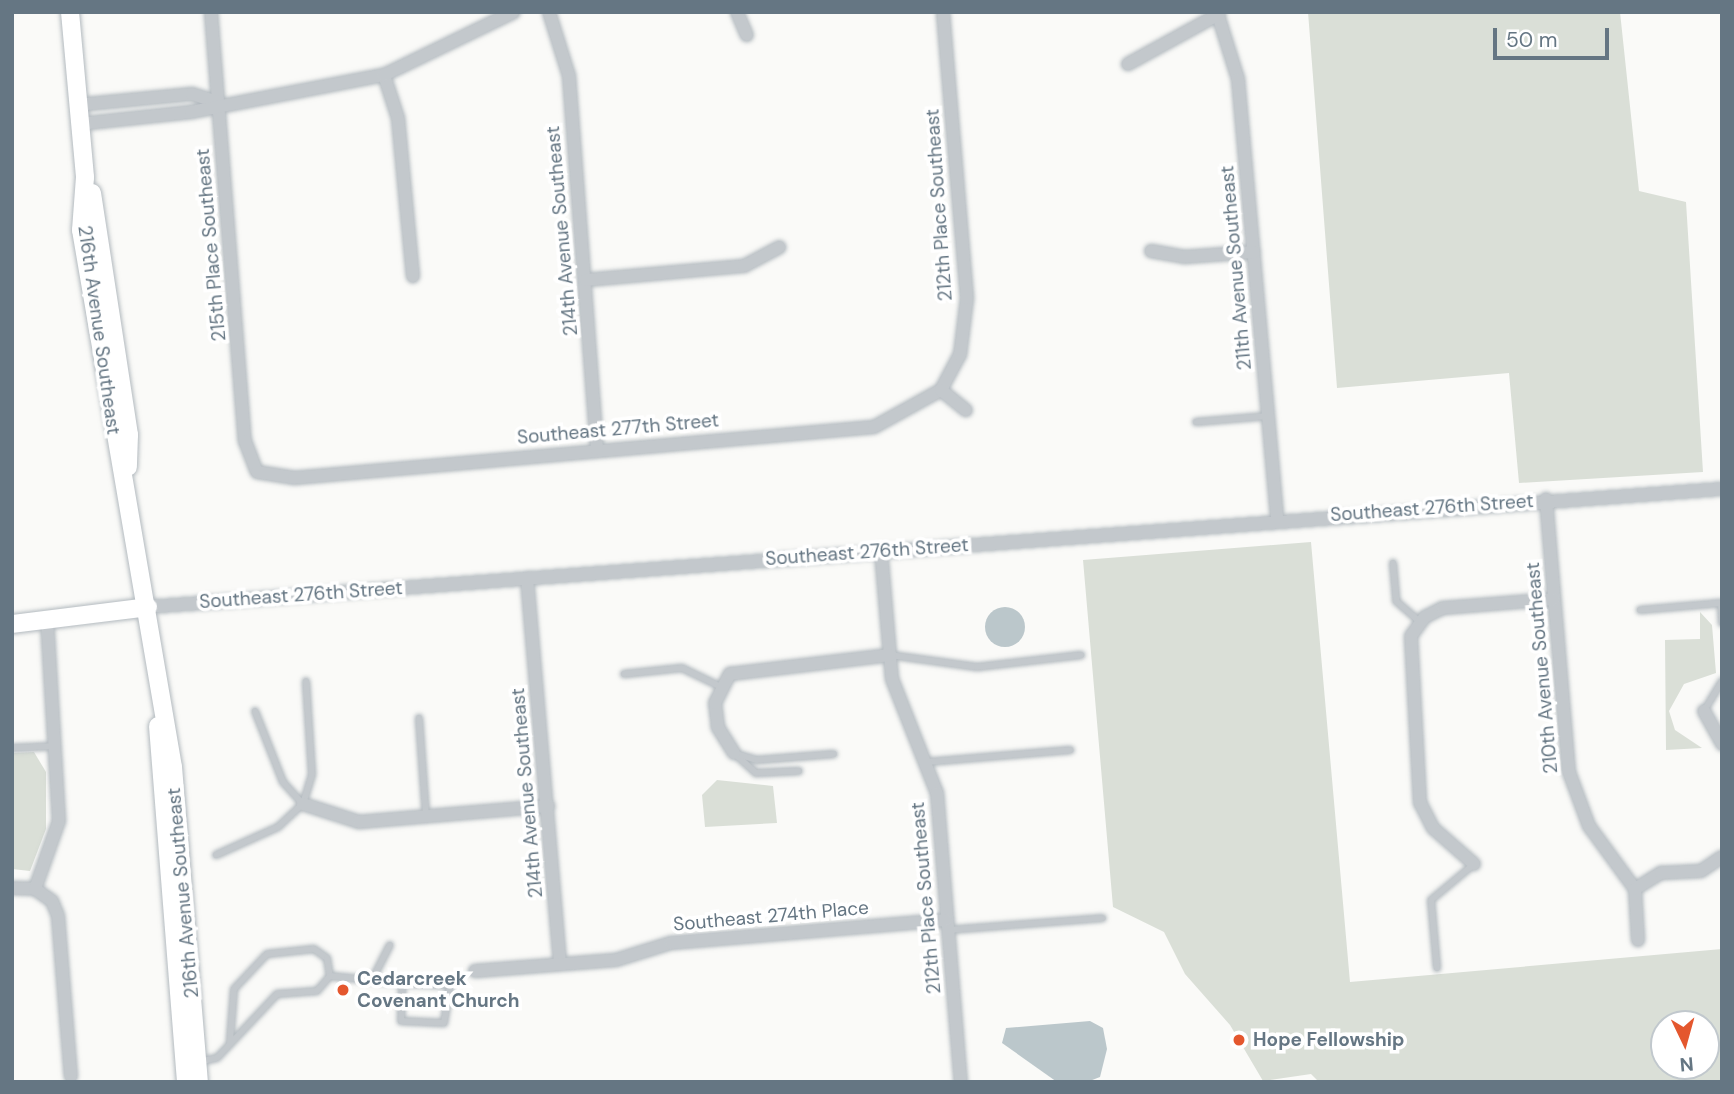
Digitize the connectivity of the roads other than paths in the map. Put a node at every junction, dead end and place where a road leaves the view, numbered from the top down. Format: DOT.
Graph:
graph roads {
  1 [pos="71,12"];
  2 [pos="211,12"];
  3 [pos="514,12"];
  4 [pos="549,12"];
  5 [pos="737,12"];
  6 [pos="943,12"];
  7 [pos="1218,13"];
  8 [pos="747,35"];
  9 [pos="1128,64"];
  10 [pos="384,75"];
  11 [pos="219,102"];
  12 [pos="77,105"];
  13 [pos="79,124"];
  14 [pos="779,247"];
  15 [pos="1151,251"];
  16 [pos="1254,252"];
  17 [pos="413,276"];
  18 [pos="586,280"];
  19 [pos="941,390"];
  20 [pos="966,410"];
  21 [pos="1268,416"];
  22 [pos="1196,422"];
  23 [pos="597,449"];
  24 [pos="257,472"];
  25 [pos="1722,489"];
  26 [pos="1546,499"];
  27 [pos="1277,520"];
  28 [pos="881,551"];
  29 [pos="1393,562"];
  30 [pos="527,578"];
  31 [pos="1554,599"];
  32 [pos="1721,603"];
  33 [pos="148,607"];
  34 [pos="1640,610"];
  35 [pos="47,620"];
  36 [pos="1420,622"];
  37 [pos="1722,623"];
  38 [pos="12,624"];
  39 [pos="890,655"];
  40 [pos="1081,655"];
  41 [pos="624,674"];
  42 [pos="306,681"];
  43 [pos="1722,681"];
  44 [pos="719,686"];
  45 [pos="160,705"];
  46 [pos="255,711"];
  47 [pos="1704,711"];
  48 [pos="419,718"];
  49 [pos="1722,744"];
  50 [pos="55,746"];
  51 [pos="12,748"];
  52 [pos="1071,750"];
  53 [pos="734,753"];
  54 [pos="834,754"];
  55 [pos="927,762"];
  56 [pos="799,771"];
  57 [pos="303,804"];
  58 [pos="548,806"];
  59 [pos="426,816"];
  60 [pos="216,855"];
  61 [pos="1722,857"];
  62 [pos="1474,864"];
  63 [pos="12,888"];
  64 [pos="35,889"];
  65 [pos="1634,889"];
  66 [pos="1103,918"];
  67 [pos="947,925"];
  68 [pos="1638,940"];
  69 [pos="390,945"];
  70 [pos="560,963"];
  71 [pos="1437,968"];
  72 [pos="475,971"];
  73 [pos="330,976"];
  74 [pos="373,978"];
  75 [pos="402,983"];
  76 [pos="230,1041"];
  77 [pos="197,1062"];
  78 [pos="71,1076"];
  79 [pos="186,1082"];
  80 [pos="199,1082"];
  81 [pos="961,1082"];
  1 -- 12 [label="street, 216th Avenue Southeast"];
  2 -- 11 [label="street, 215th Place Southeast"];
  3 -- 10 [label="street"];
  4 -- 18 [label="street, 214th Avenue Southeast"];
  5 -- 8 [label="street"];
  6 -- 19 [label="street, 212th Place Southeast"];
  7 -- 9 [label="street"];
  7 -- 16 [label="street, 211th Avenue Southeast"];
  10 -- 11 [label="street"];
  10 -- 17 [label="street"];
  11 -- 12 [label="street"];
  11 -- 13 [label="street"];
  11 -- 24 [label="street, 215th Place Southeast"];
  12 -- 13 [label="street, 216th Avenue Southeast"];
  13 -- 33 [label="street, 216th Avenue Southeast"];
  14 -- 18 [label="street"];
  15 -- 16 [label="street"];
  16 -- 21 [label="street, 211th Avenue Southeast"];
  18 -- 23 [label="street, 214th Avenue Southeast"];
  19 -- 20 [label="street"];
  19 -- 23 [label="street, Southeast 277th Street"];
  21 -- 22 [label="lane"];
  21 -- 27 [label="street, 211th Avenue Southeast"];
  23 -- 24 [label="street, Southeast 277th Street"];
  25 -- 26 [label="street, Southeast 276th Street"];
  26 -- 27 [label="street, Southeast 276th Street"];
  26 -- 31 [label="street, 210th Avenue Southeast"];
  27 -- 28 [label="street, Southeast 276th Street"];
  28 -- 30 [label="street, Southeast 276th Street"];
  28 -- 39 [label="street, 212th Place Southeast"];
  29 -- 36 [label="lane"];
  30 -- 33 [label="street, Southeast 276th Street"];
  30 -- 58 [label="street, 214th Avenue Southeast"];
  31 -- 36 [label="street"];
  31 -- 65 [label="street, 210th Avenue Southeast"];
  32 -- 34 [label="lane"];
  32 -- 37 [label="lane"];
  33 -- 35 [label="street, Southeast 276th Street"];
  33 -- 45 [label="street, 216th Avenue Southeast"];
  35 -- 38 [label="street, Southeast 276th Street"];
  35 -- 50 [label="street"];
  36 -- 62 [label="street"];
  39 -- 40 [label="lane"];
  39 -- 44 [label="street"];
  39 -- 55 [label="street, 212th Place Southeast"];
  41 -- 44 [label="lane"];
  42 -- 57 [label="lane"];
  43 -- 47 [label="lane"];
  44 -- 53 [label="street"];
  45 -- 77 [label="street, 216th Avenue Southeast"];
  45 -- 79 [label="street, 216th Avenue Southeast"];
  46 -- 57 [label="lane"];
  47 -- 49 [label="street"];
  48 -- 59 [label="lane"];
  50 -- 51 [label="lane"];
  50 -- 64 [label="street"];
  52 -- 55 [label="lane"];
  53 -- 54 [label="lane"];
  53 -- 56 [label="lane"];
  55 -- 67 [label="street, 212th Place Southeast"];
  57 -- 59 [label="street"];
  57 -- 60 [label="lane"];
  58 -- 59 [label="street"];
  58 -- 70 [label="street, 214th Avenue Southeast"];
  61 -- 65 [label="street"];
  62 -- 71 [label="lane"];
  63 -- 64 [label="street"];
  64 -- 78 [label="street"];
  65 -- 68 [label="street, 210th Avenue Southeast"];
  66 -- 67 [label="lane"];
  67 -- 70 [label="street, Southeast 274th Place"];
  67 -- 81 [label="street, 212th Place Southeast"];
  69 -- 74 [label="lane"];
  70 -- 72 [label="street, Southeast 274th Place"];
  73 -- 74 [label="lane"];
  73 -- 76 [label="lane"];
  73 -- 76 [label="lane"];
  74 -- 75 [label="lane"];
  75 -- 75 [label="lane"];
  76 -- 77 [label="lane"];
  77 -- 80 [label="street, 216th Avenue Southeast"];
}
